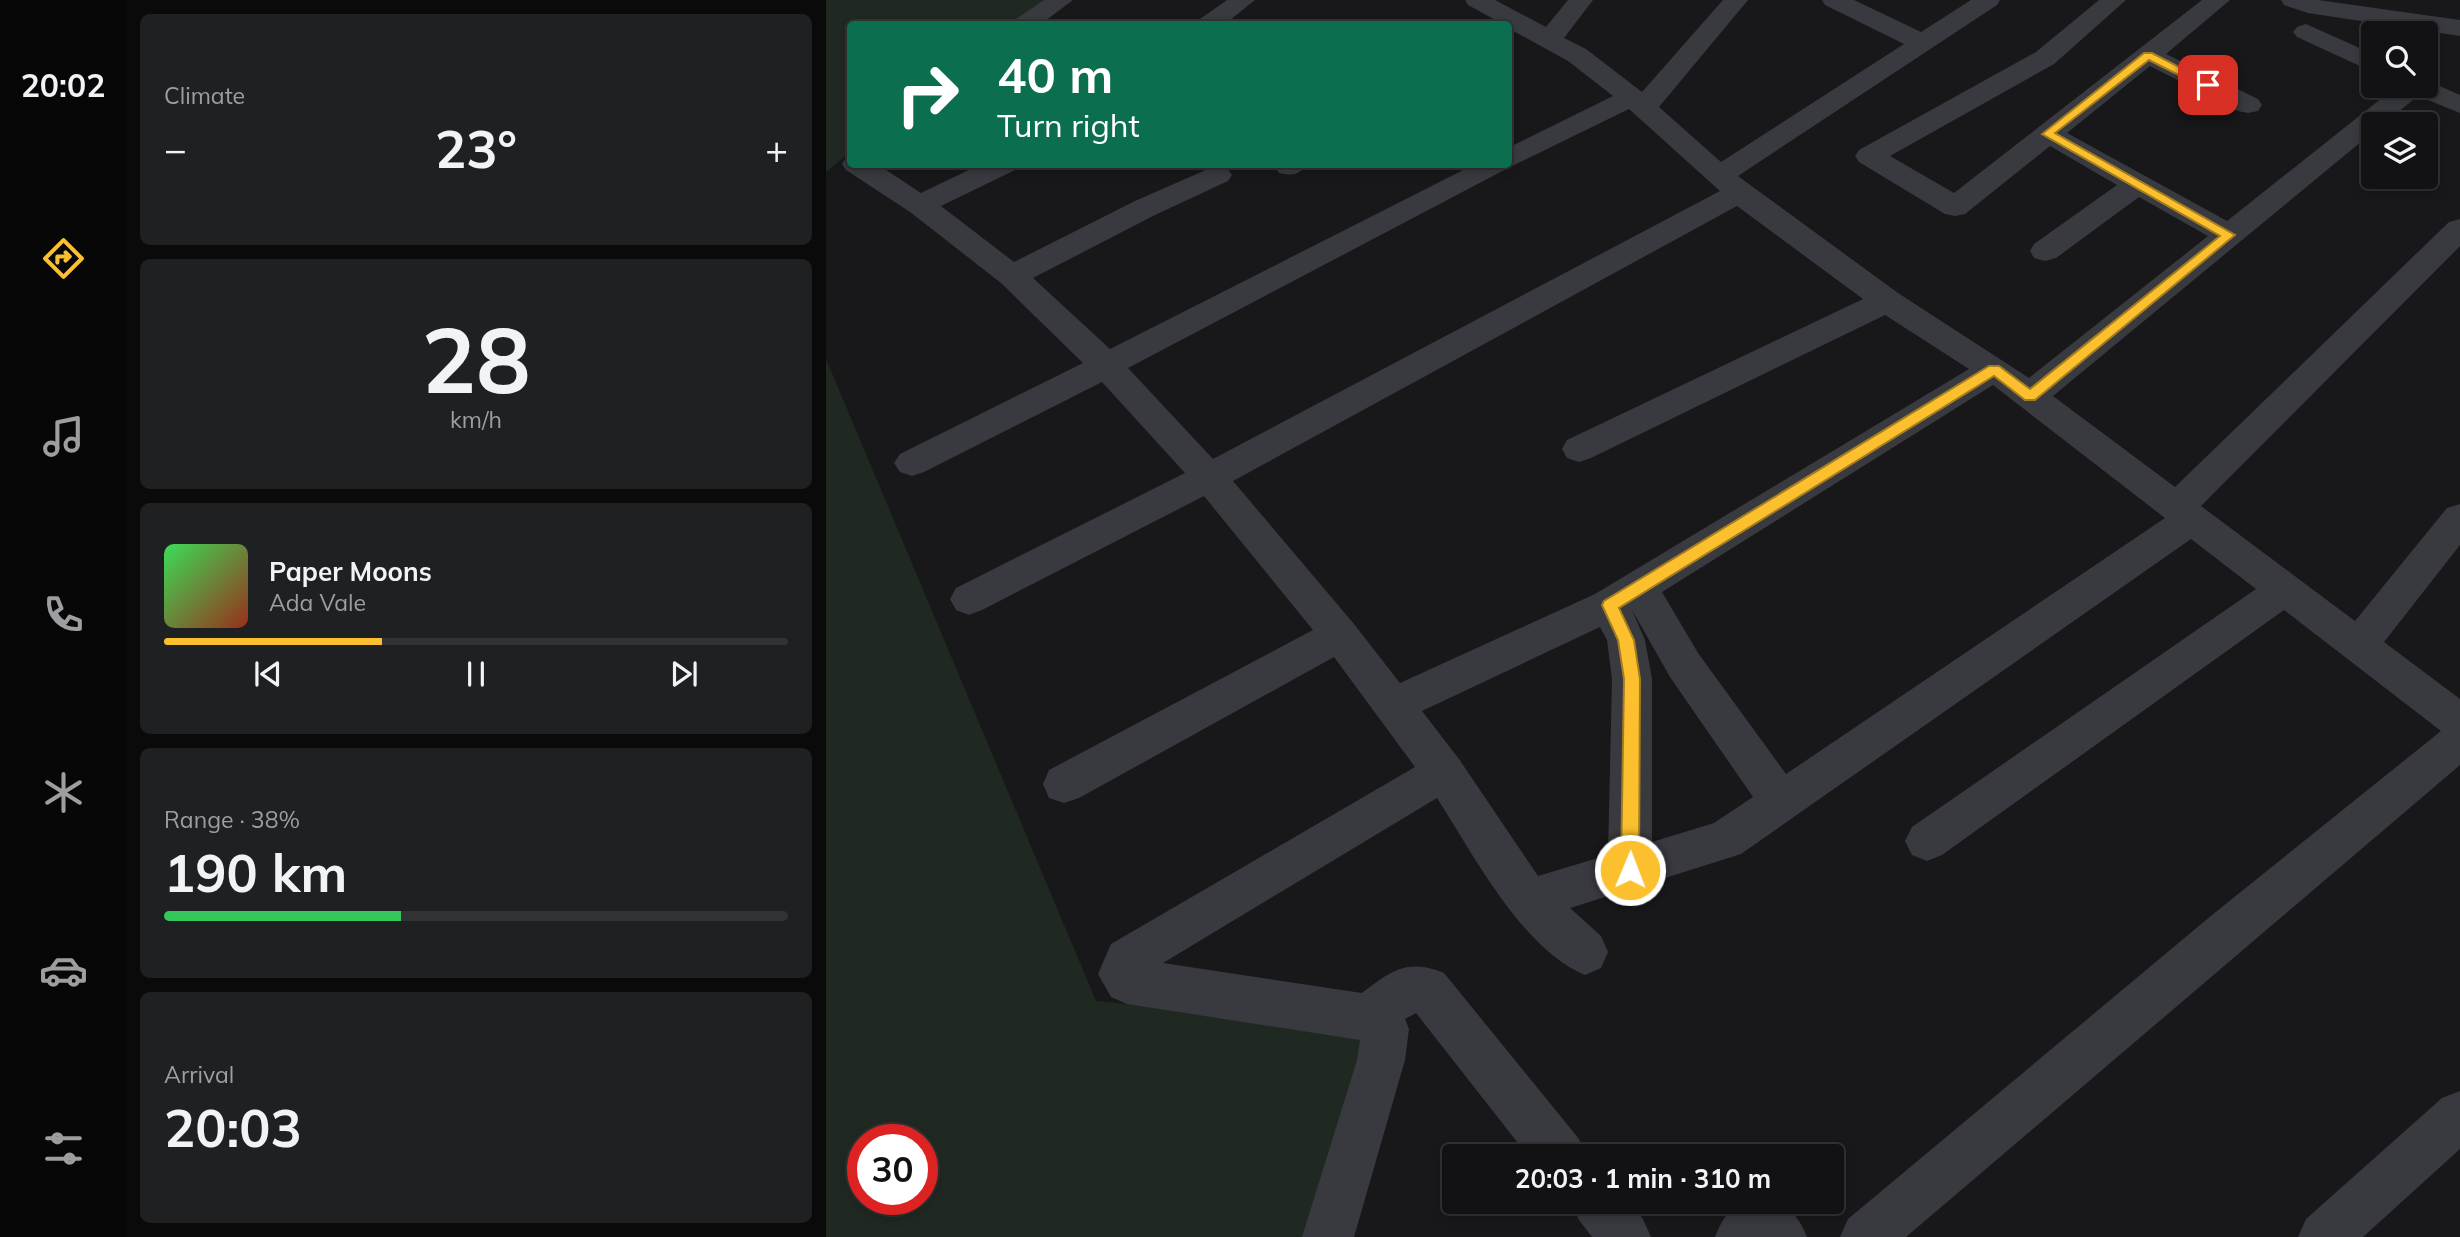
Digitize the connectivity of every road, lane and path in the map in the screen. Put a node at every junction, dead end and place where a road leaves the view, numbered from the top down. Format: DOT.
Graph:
graph roads {
  1 [pos="1061,0"];
  2 [pos="1243,0"];
  3 [pos="1477,0"];
  4 [pos="1581,0"];
  5 [pos="1736,0"];
  6 [pos="1834,0"];
  7 [pos="1988,0"];
  8 [pos="2114,0"];
  9 [pos="2218,0"];
  10 [pos="2293,0"];
  11 [pos="1030,21"];
  12 [pos="1213,21"];
  13 [pos="2460,28"];
  14 [pos="2306,32"];
  15 [pos="1543,36"];
  16 [pos="1923,43"];
  17 [pos="1512,47"];
  18 [pos="2148,55"];
  19 [pos="2361,58"];
  20 [pos="2438,95"];
  21 [pos="2398,98"];
  22 [pos="1637,103"];
  23 [pos="2248,105"];
  24 [pos="2460,105"];
  25 [pos="2048,134"];
  26 [pos="1512,157"];
  27 [pos="862,168"];
  28 [pos="997,168"];
  29 [pos="1490,168"];
  30 [pos="1219,175"];
  31 [pos="2137,184"];
  32 [pos="1729,185"];
  33 [pos="920,205"];
  34 [pos="2460,229"];
  35 [pos="2229,235"];
  36 [pos="2045,251"];
  37 [pos="1012,276"];
  38 [pos="1887,301"];
  39 [pos="1107,366"];
  40 [pos="1994,369"];
  41 [pos="2030,396"];
  42 [pos="1579,449"];
  43 [pos="912,463"];
  44 [pos="1209,477"];
  45 [pos="2184,513"];
  46 [pos="2460,519"];
  47 [pos="2285,589"];
  48 [pos="1624,596"];
  49 [pos="969,599"];
  50 [pos="1340,635"];
  51 [pos="2358,645"];
  52 [pos="1393,705"];
  53 [pos="2460,722"];
  54 [pos="2460,740"];
  55 [pos="1444,772"];
  56 [pos="1064,784"];
  57 [pos="1782,803"];
  58 [pos="1927,841"];
  59 [pos="1630,870"];
  60 [pos="1528,900"];
  61 [pos="1585,952"];
  62 [pos="1368,1018"];
  63 [pos="2460,1116"];
  64 [pos="1551,1144"];
  65 [pos="1607,1214"];
  66 [pos="1328,1237"];
  67 [pos="1625,1237"];
  68 [pos="1741,1237"];
  69 [pos="1781,1237"];
  70 [pos="1866,1237"];
  71 [pos="2324,1237"];
  1 -- 11 [label="street"];
  2 -- 12 [label="street"];
  3 -- 15 [label="street"];
  4 -- 15 [label="street"];
  5 -- 22 [label="street"];
  6 -- 16 [label="street"];
  7 -- 16 [label="street"];
  8 -- 25 [label="street"];
  9 -- 18 [label="street"];
  10 -- 13 [label="street"];
  14 -- 19 [label="street"];
  15 -- 17 [label="street"];
  15 -- 22 [label="street"];
  16 -- 32 [label="street"];
  18 -- 23 [label="street"];
  18 -- 25 [label="street"];
  20 -- 24 [label="street"];
  21 -- 35 [label="street"];
  22 -- 26 [label="street"];
  22 -- 32 [label="street"];
  25 -- 31 [label="street"];
  27 -- 33 [label="street"];
  28 -- 33 [label="street"];
  29 -- 39 [label="street"];
  30 -- 37 [label="street"];
  31 -- 35 [label="street"];
  31 -- 36 [label="street"];
  32 -- 38 [label="street"];
  32 -- 44 [label="street"];
  33 -- 37 [label="street"];
  34 -- 45 [label="street"];
  35 -- 41 [label="street"];
  37 -- 39 [label="street"];
  38 -- 40 [label="street"];
  38 -- 42 [label="street"];
  39 -- 43 [label="street"];
  39 -- 44 [label="street"];
  40 -- 41 [label="street"];
  40 -- 48 [label="street"];
  41 -- 45 [label="street"];
  44 -- 49 [label="street"];
  44 -- 50 [label="street"];
  45 -- 47 [label="street"];
  45 -- 57 [label="street"];
  46 -- 51 [label="street"];
  47 -- 51 [label="street"];
  47 -- 58 [label="street"];
  48 -- 52 [label="street"];
  48 -- 57 [label="street"];
  48 -- 59 [label="street"];
  50 -- 52 [label="street"];
  50 -- 56 [label="street"];
  51 -- 53 [label="street"];
  52 -- 55 [label="street"];
  54 -- 70 [label="street"];
  55 -- 60 [label="street"];
  55 -- 62 [label="street"];
  57 -- 59 [label="street"];
  59 -- 60 [label="street"];
  60 -- 61 [label="street"];
  62 -- 64 [label="street"];
  62 -- 66 [label="street"];
  63 -- 71 [label="street"];
  65 -- 67 [label="street"];
  68 -- 69 [label="street"];
}
